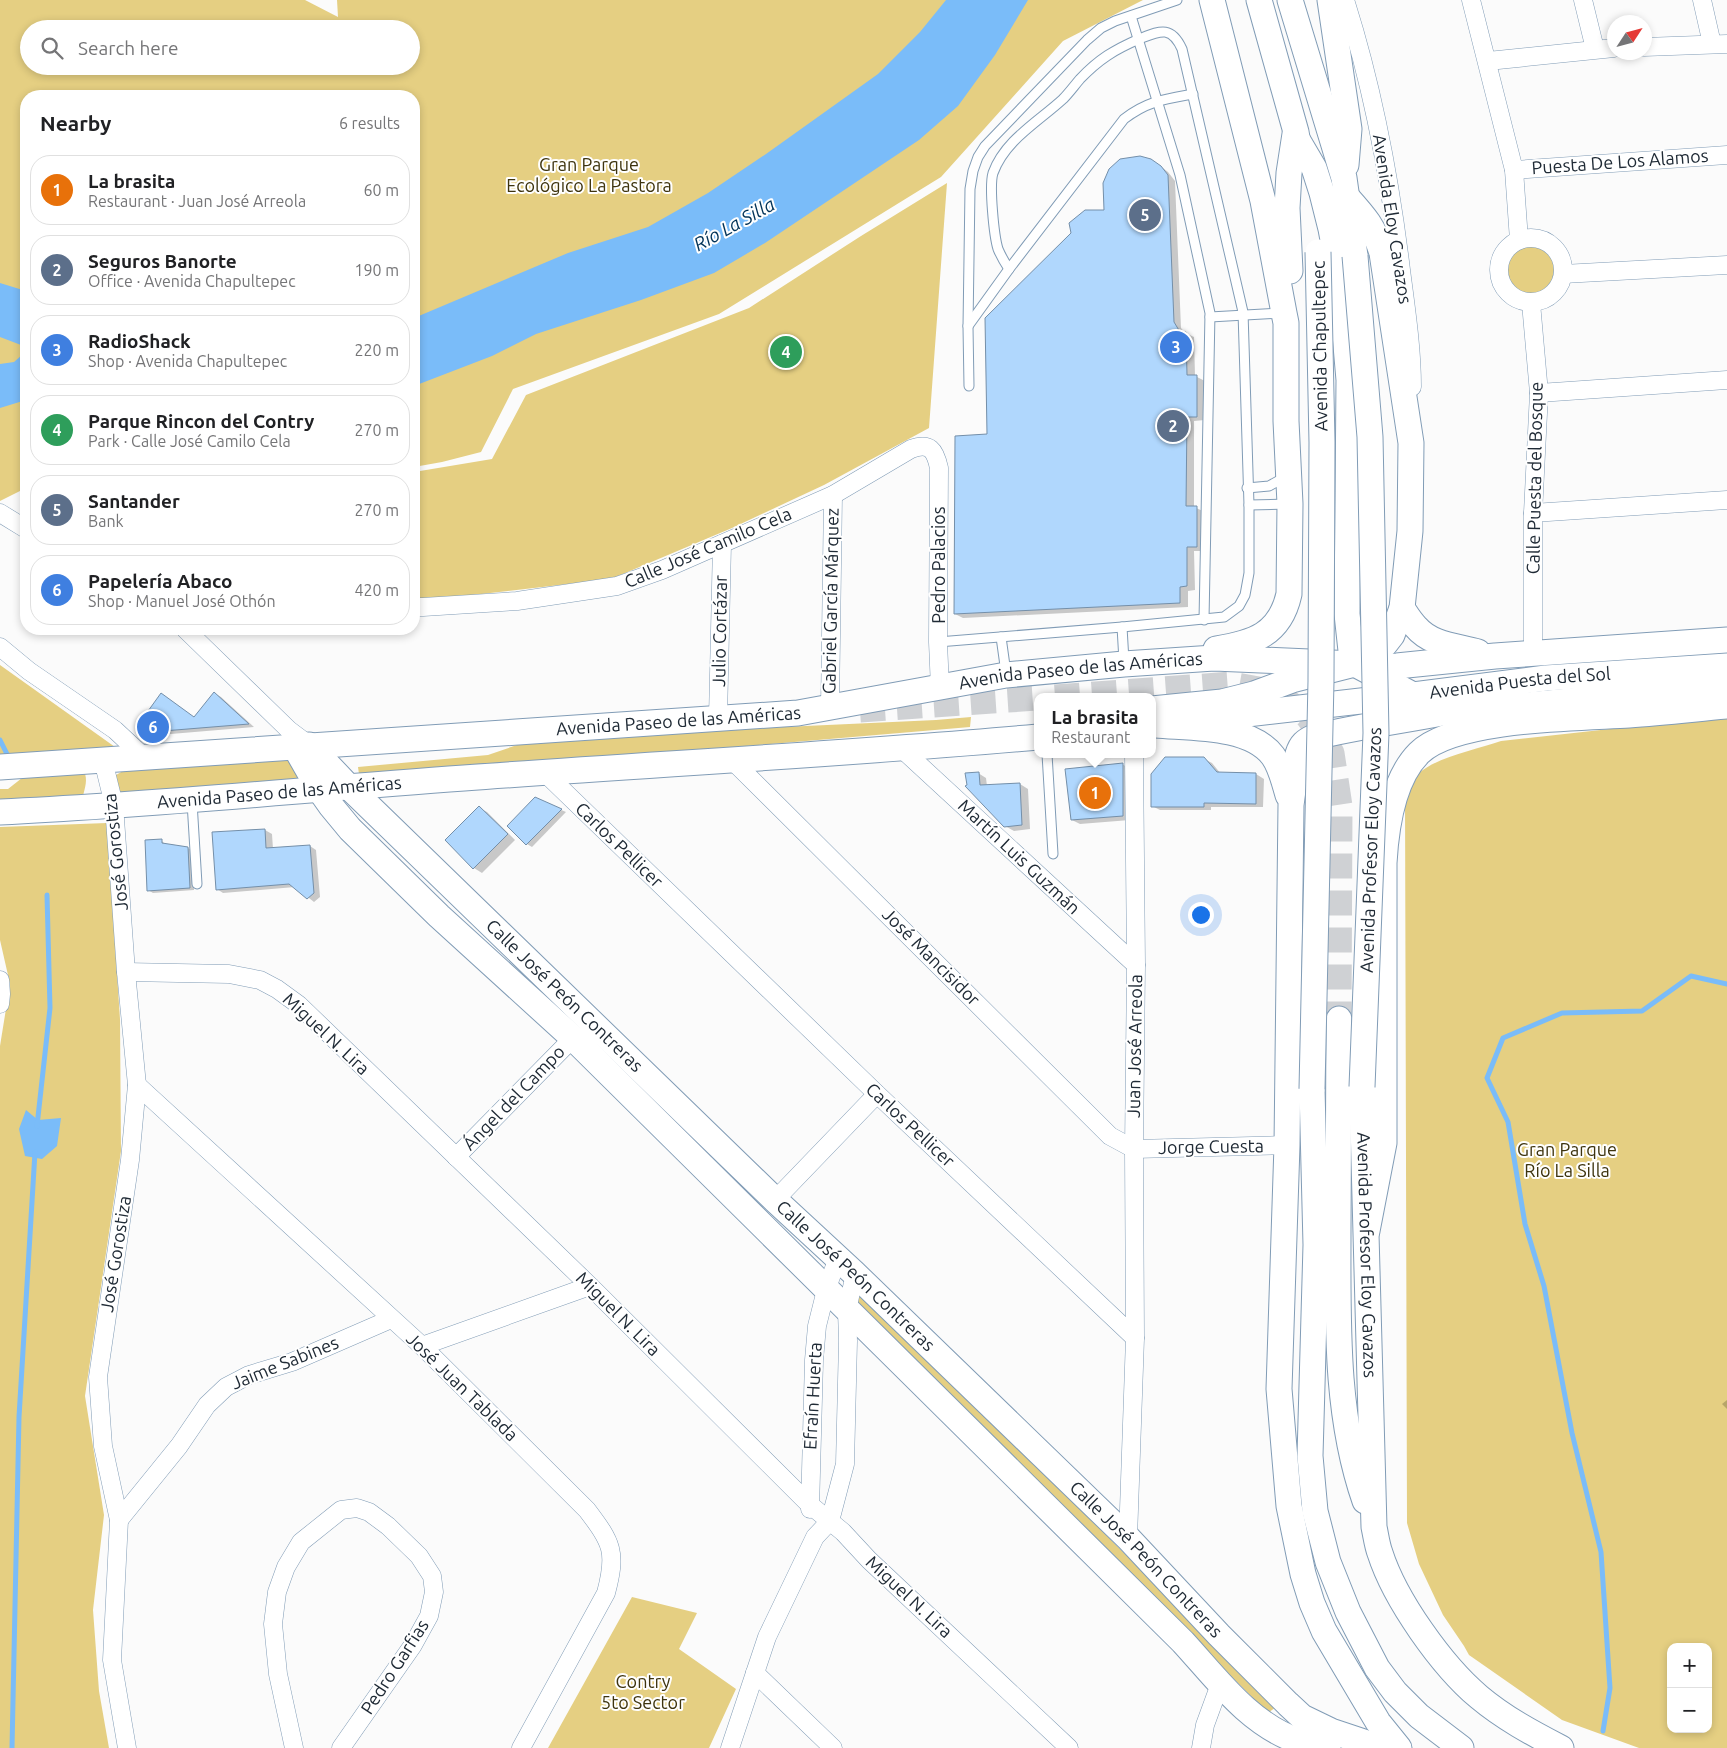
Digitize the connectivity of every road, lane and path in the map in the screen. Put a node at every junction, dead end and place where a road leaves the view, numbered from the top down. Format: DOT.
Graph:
graph roads {
  1 [pos="1177,0"];
  2 [pos="1212,0"];
  3 [pos="1259,0"];
  4 [pos="1290,0"];
  5 [pos="1330,0"];
  6 [pos="1345,0"];
  7 [pos="1471,0"];
  8 [pos="1583,0"];
  9 [pos="1702,0"];
  10 [pos="1131,16"];
  11 [pos="1138,40"];
  12 [pos="1720,44"];
  13 [pos="1652,47"];
  14 [pos="1607,48"];
  15 [pos="1595,49"];
  16 [pos="1488,62"];
  17 [pos="1193,94"];
  18 [pos="1158,101"];
  19 [pos="1296,135"];
  20 [pos="1727,155"];
  21 [pos="1514,170"];
  22 [pos="1345,188"];
  23 [pos="1519,240"];
  24 [pos="1727,265"];
  25 [pos="1009,269"];
  26 [pos="1563,274"];
  27 [pos="1530,303"];
  28 [pos="1284,311"];
  29 [pos="1243,316"];
  30 [pos="1210,317"];
  31 [pos="968,327"];
  32 [pos="1727,380"];
  33 [pos="968,386"];
  34 [pos="1538,393"];
  35 [pos="1411,443"];
  36 [pos="927,446"];
  37 [pos="1289,475"];
  38 [pos="1247,488"];
  39 [pos="833,496"];
  40 [pos="1727,500"];
  41 [pos="1249,504"];
  42 [pos="1290,504"];
  43 [pos="0,513"];
  44 [pos="1533,513"];
  45 [pos="20,525"];
  46 [pos="722,544"];
  47 [pos="420,607"];
  48 [pos="1402,608"];
  49 [pos="1204,620"];
  50 [pos="1122,627"];
  51 [pos="191,635"];
  52 [pos="1001,637"];
  53 [pos="1727,640"];
  54 [pos="938,642"];
  55 [pos="0,647"];
  56 [pos="1533,655"];
  57 [pos="1495,656"];
  58 [pos="1214,658"];
  59 [pos="1135,664"];
  60 [pos="1355,664"];
  61 [pos="1727,666"];
  62 [pos="1006,676"];
  63 [pos="1298,679"];
  64 [pos="1375,683"];
  65 [pos="1727,686"];
  66 [pos="940,688"];
  67 [pos="1413,695"];
  68 [pos="1222,702"];
  69 [pos="1317,703"];
  70 [pos="1727,706"];
  71 [pos="830,707"];
  72 [pos="1246,714"];
  73 [pos="718,718"];
  74 [pos="1156,719"];
  75 [pos="1156,720"];
  76 [pos="1156,720"];
  77 [pos="1356,727"];
  78 [pos="1034,737"];
  79 [pos="298,741"];
  80 [pos="902,749"];
  81 [pos="144,757"];
  82 [pos="1047,758"];
  83 [pos="1134,758"];
  84 [pos="731,759"];
  85 [pos="103,760"];
  86 [pos="0,767"];
  87 [pos="544,772"];
  88 [pos="348,786"];
  89 [pos="319,789"];
  90 [pos="1396,797"];
  91 [pos="192,799"];
  92 [pos="114,805"];
  93 [pos="1291,805"];
  94 [pos="0,812"];
  95 [pos="1054,854"];
  96 [pos="197,884"];
  97 [pos="1136,965"];
  98 [pos="126,972"];
  99 [pos="1339,1019"];
  100 [pos="572,1038"];
  101 [pos="138,1085"];
  102 [pos="877,1094"];
  103 [pos="1287,1146"];
  104 [pos="1134,1149"];
  105 [pos="456,1157"];
  106 [pos="775,1200"];
  107 [pos="1367,1231"];
  108 [pos="1316,1245"];
  109 [pos="846,1266"];
  110 [pos="590,1286"];
  111 [pos="826,1290"];
  112 [pos="847,1310"];
  113 [pos="391,1319"];
  114 [pos="1135,1338"];
  115 [pos="422,1346"];
  116 [pos="1279,1389"];
  117 [pos="809,1504"];
  118 [pos="119,1520"];
  119 [pos="830,1521"];
  120 [pos="1374,1527"];
  121 [pos="816,1537"];
  122 [pos="1128,1538"];
  123 [pos="755,1672"];
  124 [pos="1220,1684"];
  125 [pos="1359,1691"];
  126 [pos="1288,1704"];
  127 [pos="1270,1728"];
  128 [pos="1329,1739"];
  129 [pos="127,1748"];
  130 [pos="294,1748"];
  131 [pos="342,1748"];
  132 [pos="521,1748"];
  133 [pos="730,1748"];
  134 [pos="833,1748"];
  135 [pos="1069,1748"];
  136 [pos="1201,1748"];
  137 [pos="1374,1748"];
  138 [pos="1399,1748"];
  139 [pos="1461,1748"];
  140 [pos="1561,1748"];
  1 -- 10 [label="lane"];
  2 -- 28 [label="main road"];
  3 -- 19 [label="main road, Avenida Chapultepec"];
  4 -- 22 [label="main road, Avenida Chapultepec"];
  5 -- 22 [label="main road"];
  6 -- 35 [label="street, Avenida Eloy Cavazos"];
  7 -- 16 [label="street"];
  8 -- 15 [label="street"];
  9 -- 12 [label="street"];
  10 -- 11 [label="lane"];
  10 -- 31 [label="lane"];
  11 -- 17 [label="lane"];
  11 -- 18 [label="lane"];
  11 -- 25 [label="lane"];
  12 -- 13 [label="street"];
  14 -- 15 [label="street"];
  15 -- 16 [label="street"];
  16 -- 21 [label="street"];
  17 -- 18 [label="lane"];
  17 -- 29 [label="lane"];
  18 -- 25 [label="lane"];
  18 -- 30 [label="lane"];
  19 -- 28 [label="main road"];
  19 -- 60 [label="main road"];
  19 -- 69 [label="main road, Avenida Chapultepec, bridge"];
  20 -- 21 [label="street, Puesta De Los Alamos"];
  21 -- 23 [label="street"];
  22 -- 35 [label="main road"];
  22 -- 64 [label="main road, Avenida Chapultepec, bridge"];
  23 -- 26 [label="street"];
  23 -- 27 [label="street"];
  24 -- 26 [label="street"];
  25 -- 31 [label="lane"];
  26 -- 27 [label="street"];
  27 -- 34 [label="street, Calle Puesta del Bosque"];
  28 -- 29 [label="lane"];
  28 -- 37 [label="main road"];
  29 -- 30 [label="lane"];
  29 -- 38 [label="lane"];
  30 -- 49 [label="lane"];
  31 -- 33 [label="lane"];
  32 -- 34 [label="street"];
  34 -- 44 [label="street, Calle Puesta del Bosque"];
  35 -- 48 [label="main road"];
  36 -- 39 [label="street, Calle José Camilo Cela"];
  36 -- 54 [label="street, Pedro Palacios"];
  37 -- 38 [label="lane"];
  37 -- 42 [label="main road"];
  38 -- 41 [label="lane"];
  39 -- 46 [label="street, Calle José Camilo Cela"];
  39 -- 71 [label="street, Gabriel García Márquez"];
  40 -- 44 [label="street"];
  41 -- 42 [label="lane"];
  41 -- 49 [label="lane"];
  42 -- 59 [label="main road"];
  43 -- 45 [label="street"];
  44 -- 56 [label="street, Calle Puesta del Bosque"];
  46 -- 47 [label="street, Calle José Camilo Cela"];
  46 -- 73 [label="street, Julio Cortázar"];
  48 -- 57 [label="main road"];
  48 -- 60 [label="main road"];
  49 -- 50 [label="lane"];
  50 -- 52 [label="lane"];
  50 -- 59 [label="lane"];
  51 -- 79 [label="street"];
  52 -- 54 [label="lane"];
  52 -- 62 [label="lane"];
  53 -- 56 [label="main road, Avenida Puesta del Sol"];
  54 -- 66 [label="street, Pedro Palacios"];
  55 -- 81 [label="street"];
  56 -- 57 [label="main road, Avenida Puesta del Sol"];
  57 -- 60 [label="main road, Avenida Puesta del Sol"];
  58 -- 59 [label="main road, Avenida Paseo de las Américas"];
  58 -- 60 [label="main road, Avenida Paseo de las Américas"];
  58 -- 68 [label="main road"];
  59 -- 62 [label="main road, Avenida Paseo de las Américas"];
  60 -- 63 [label="main road"];
  60 -- 67 [label="main road"];
  61 -- 67 [label="main road, Avenida Puesta del Sol"];
  62 -- 66 [label="main road, Avenida Paseo de las Américas"];
  63 -- 68 [label="main road"];
  63 -- 72 [label="main road"];
  64 -- 107 [label="main road, Avenida Profesor Eloy Cavazos, bridge"];
  65 -- 77 [label="main road"];
  66 -- 71 [label="main road, Avenida Paseo de las Américas"];
  67 -- 69 [label="main road, Avenida Puesta del Sol"];
  68 -- 74 [label="main road"];
  69 -- 72 [label="main road"];
  69 -- 108 [label="main road, bridge"];
  70 -- 90 [label="main road"];
  71 -- 73 [label="main road, Avenida Paseo de las Américas"];
  72 -- 75 [label="main road"];
  73 -- 79 [label="main road, Avenida Paseo de las Américas"];
  76 -- 93 [label="main road"];
  77 -- 90 [label="main road"];
  77 -- 93 [label="main road"];
  78 -- 80 [label="main road, Avenida Paseo de las Américas"];
  79 -- 81 [label="main road, Avenida Paseo de las Américas"];
  79 -- 88 [label="main road, Calle José Peón Contreras"];
  79 -- 89 [label="main road, Calle José Peón Contreras"];
  80 -- 84 [label="main road, Avenida Paseo de las Américas"];
  80 -- 97 [label="street, Martín Luis Guzmán"];
  81 -- 85 [label="main road, Avenida Paseo de las Américas"];
  82 -- 95 [label="lane"];
  83 -- 97 [label="street, Juan José Arreola"];
  84 -- 87 [label="main road, Avenida Paseo de las Américas"];
  84 -- 104 [label="street, José Mancisidor"];
  85 -- 86 [label="main road, Avenida Paseo de las Américas"];
  85 -- 92 [label="street, José Gorostiza"];
  87 -- 88 [label="main road, Avenida Paseo de las Américas"];
  87 -- 102 [label="street, Carlos Pellicer"];
  88 -- 89 [label="main road, Avenida Paseo de las Américas"];
  88 -- 106 [label="main road, Calle José Peón Contreras"];
  89 -- 91 [label="main road, Avenida Paseo de las Américas"];
  89 -- 100 [label="main road, Calle José Peón Contreras"];
  90 -- 107 [label="main road"];
  91 -- 92 [label="main road, Avenida Paseo de las Américas"];
  91 -- 96 [label="lane"];
  92 -- 94 [label="main road, Avenida Paseo de las Américas"];
  92 -- 98 [label="street, José Gorostiza"];
  93 -- 103 [label="main road"];
  97 -- 104 [label="street, Juan José Arreola"];
  98 -- 101 [label="street, José Gorostiza"];
  98 -- 105 [label="street, Miguel N. Lira"];
  99 -- 120 [label="main road"];
  100 -- 105 [label="street, Ángel del Campo"];
  100 -- 111 [label="main road, Calle José Peón Contreras"];
  101 -- 113 [label="street, José Juan Tablada"];
  101 -- 118 [label="street, José Gorostiza"];
  102 -- 106 [label="street"];
  102 -- 114 [label="street, Carlos Pellicer"];
  103 -- 104 [label="street, Jorge Cuesta"];
  103 -- 116 [label="main road"];
  104 -- 114 [label="street, Juan José Arreola"];
  105 -- 110 [label="street, Miguel N. Lira"];
  106 -- 109 [label="main road, Calle José Peón Contreras"];
  107 -- 120 [label="main road, Avenida Profesor Eloy Cavazos"];
  108 -- 116 [label="main road"];
  108 -- 139 [label="main road"];
  109 -- 111 [label="street, Efraín Huerta"];
  109 -- 112 [label="street, Efraín Huerta"];
  109 -- 122 [label="main road, Calle José Peón Contreras"];
  110 -- 115 [label="street"];
  110 -- 117 [label="street, Miguel N. Lira"];
  111 -- 112 [label="main road, Calle José Peón Contreras"];
  111 -- 117 [label="street, Efraín Huerta"];
  112 -- 119 [label="street, Efraín Huerta"];
  112 -- 124 [label="main road, Calle José Peón Contreras"];
  113 -- 115 [label="street, José Juan Tablada"];
  113 -- 118 [label="street, Jaime Sabines"];
  114 -- 122 [label="street"];
  115 -- 132 [label="street, José Juan Tablada"];
  116 -- 125 [label="main road"];
  117 -- 119 [label="street, Miguel N. Lira"];
  117 -- 121 [label="street, Efraín Huerta"];
  118 -- 129 [label="street, José Gorostiza"];
  119 -- 121 [label="street, Efraín Huerta"];
  119 -- 135 [label="street, Miguel N. Lira"];
  120 -- 140 [label="main road, Avenida Profesor Eloy Cavazos"];
  121 -- 123 [label="street, Efraín Huerta"];
  122 -- 126 [label="main road, Calle José Peón Contreras"];
  123 -- 133 [label="street, Efraín Huerta"];
  123 -- 134 [label="street"];
  124 -- 127 [label="main road, Calle José Peón Contreras"];
  124 -- 136 [label="street"];
  125 -- 128 [label="main road"];
  125 -- 138 [label="main road"];
  126 -- 127 [label="main road"];
  126 -- 128 [label="main road, Calle José Peón Contreras"];
  127 -- 128 [label="main road, Calle José Peón Contreras"];
  128 -- 137 [label="main road, Calle José Peón Contreras"];
  130 -- 131 [label="street, Pedro Garfias"];
}
